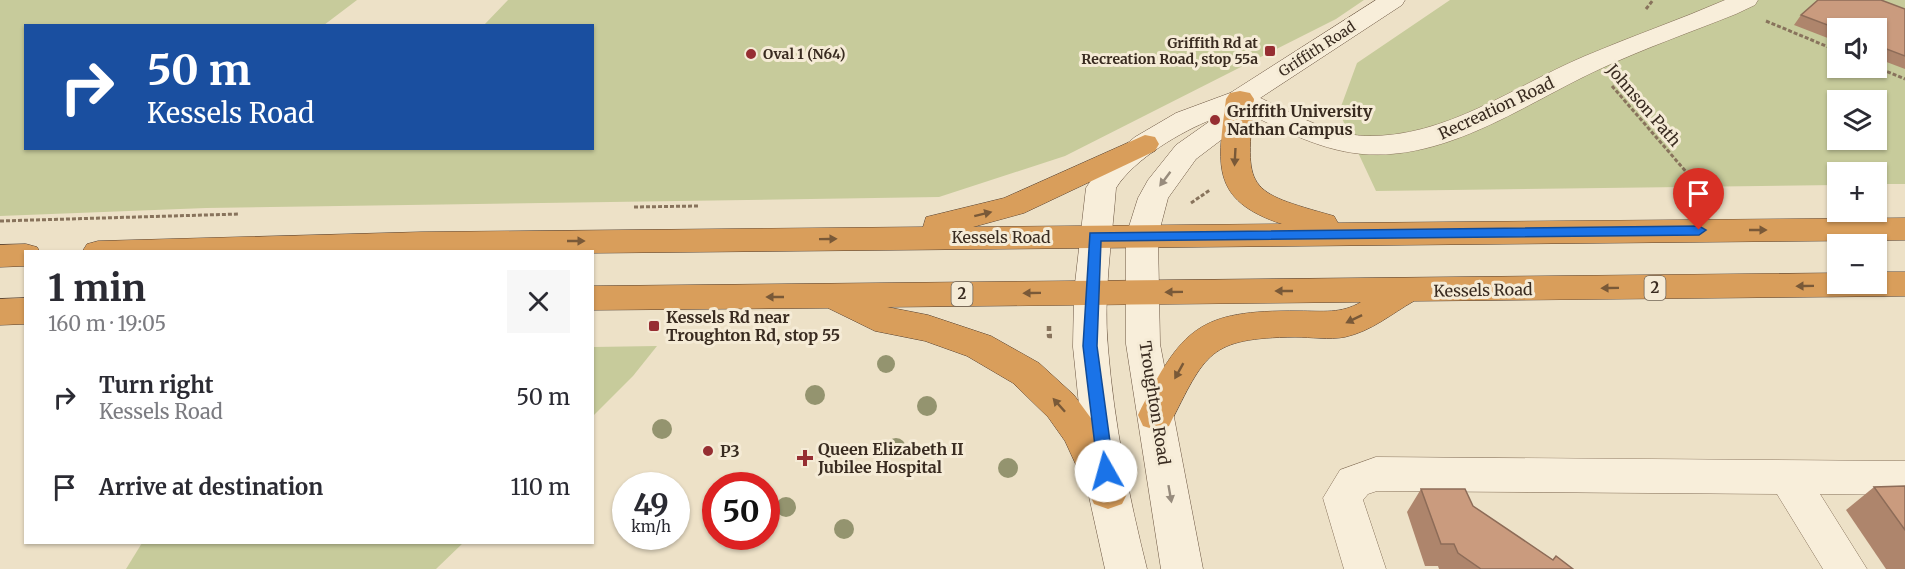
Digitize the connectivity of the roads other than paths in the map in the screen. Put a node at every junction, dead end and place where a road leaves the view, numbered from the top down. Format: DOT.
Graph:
graph roads {
  1 [pos="1394,0"];
  2 [pos="1739,3"];
  3 [pos="1240,99"];
  4 [pos="1145,144"];
  5 [pos="1905,229"];
  6 [pos="1363,234"];
  7 [pos="1142,236"];
  8 [pos="1095,237"];
  9 [pos="885,238"];
  10 [pos="170,250"];
  11 [pos="24,255"];
  12 [pos="0,256"];
  13 [pos="1905,284"];
  14 [pos="1406,291"];
  15 [pos="1091,292"];
  16 [pos="1142,292"];
  17 [pos="834,296"];
  18 [pos="594,298"];
  19 [pos="24,311"];
  20 [pos="0,312"];
  21 [pos="1156,415"];
  22 [pos="1788,478"];
  23 [pos="1905,478"];
  24 [pos="1108,492"];
  25 [pos="1126,569"];
  26 [pos="1182,569"];
  27 [pos="1365,569"];
  28 [pos="1846,569"];
  1 -- 3 [label="street, Griffith Road"];
  2 -- 3 [label="street, Recreation Road"];
  3 -- 4 [label="street, Griffith Road"];
  3 -- 6 [label="highway, one-way"];
  3 -- 7 [label="street, Griffith Road, one-way"];
  4 -- 8 [label="street, Griffith Road"];
  9 -- 4 [label="highway, one-way"];
  6 -- 5 [label="highway, Kessels Road, one-way"];
  6 -- 7 [label="highway, Kessels Road"];
  7 -- 8 [label="highway, Kessels Road"];
  7 -- 16 [label="street, Troughton Road"];
  8 -- 9 [label="highway, Kessels Road"];
  8 -- 15 [label="street"];
  10 -- 9 [label="highway, Kessels Road, one-way"];
  11 -- 12 [label="highway"];
  13 -- 14 [label="highway, Kessels Road / 2, one-way"];
  14 -- 16 [label="highway, Kessels Road / 2, one-way"];
  14 -- 21 [label="highway, one-way"];
  15 -- 16 [label="highway, Kessels Road / 2"];
  15 -- 17 [label="highway, Kessels Road / 2, one-way"];
  15 -- 24 [label="street"];
  16 -- 21 [label="street, Troughton Road"];
  17 -- 18 [label="highway, Kessels Road / 2, one-way"];
  24 -- 17 [label="highway, one-way"];
  19 -- 20 [label="highway"];
  21 -- 26 [label="street, Troughton Road, one-way"];
  22 -- 23 [label="street"];
  22 -- 27 [label="street"];
  22 -- 28 [label="street"];
  24 -- 25 [label="street"];
}
